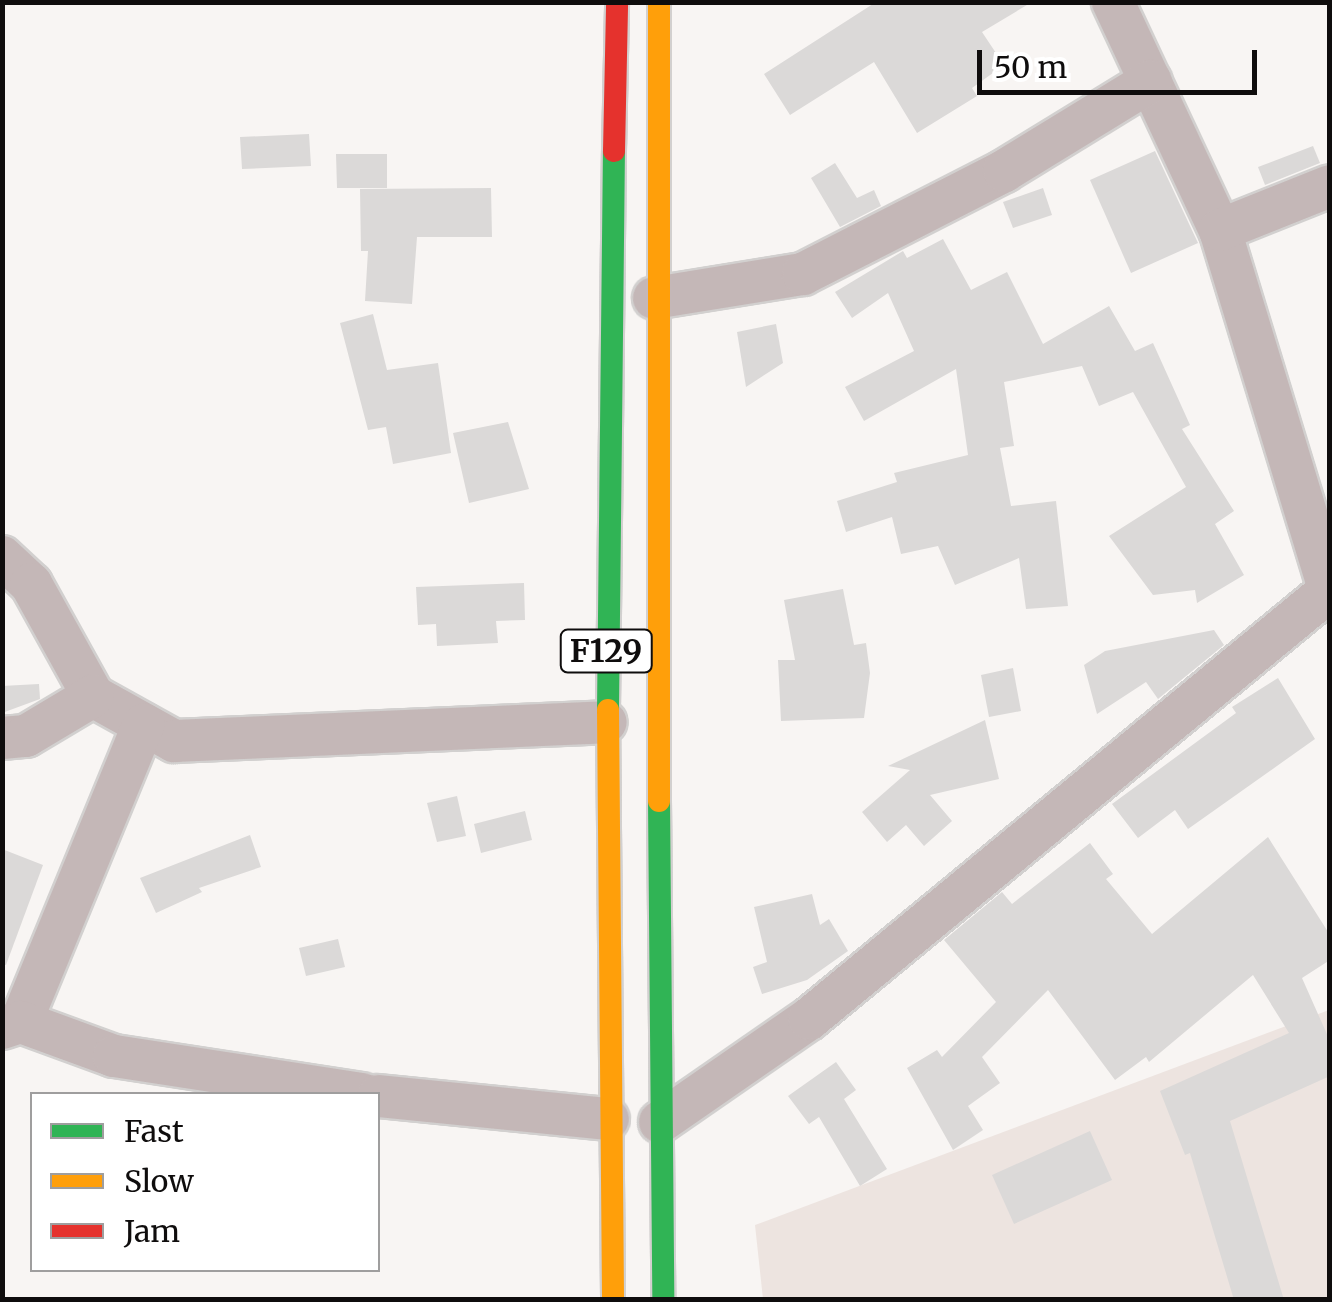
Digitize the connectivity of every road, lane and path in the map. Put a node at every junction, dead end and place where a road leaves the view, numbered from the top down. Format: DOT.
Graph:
graph roads {
  1 [pos="617,2"];
  2 [pos="660,2"];
  3 [pos="1113,2"];
  4 [pos="1151,81"];
  5 [pos="1330,186"];
  6 [pos="1220,230"];
  7 [pos="654,298"];
  8 [pos="2,557"];
  9 [pos="1329,591"];
  10 [pos="93,696"];
  11 [pos="606,722"];
  12 [pos="144,724"];
  13 [pos="2,738"];
  14 [pos="12,1025"];
  15 [pos="349,1092"];
  16 [pos="380,1096"];
  17 [pos="608,1119"];
  18 [pos="660,1122"];
  19 [pos="612,1300"];
  20 [pos="663,1300"];
  1 -- 11 [label="main road, F129"];
  2 -- 7 [label="main road, F129"];
  3 -- 4 [label="street"];
  4 -- 6 [label="street"];
  4 -- 7 [label="street"];
  5 -- 6 [label="street"];
  6 -- 9 [label="street"];
  7 -- 18 [label="main road, F129"];
  8 -- 10 [label="street"];
  9 -- 18 [label="street"];
  10 -- 12 [label="street"];
  10 -- 13 [label="street"];
  11 -- 12 [label="street"];
  11 -- 17 [label="main road, F129"];
  12 -- 14 [label="street"];
  14 -- 15 [label="street"];
  16 -- 17 [label="street"];
  17 -- 19 [label="main road, F129"];
  18 -- 20 [label="main road, F129"];
}
